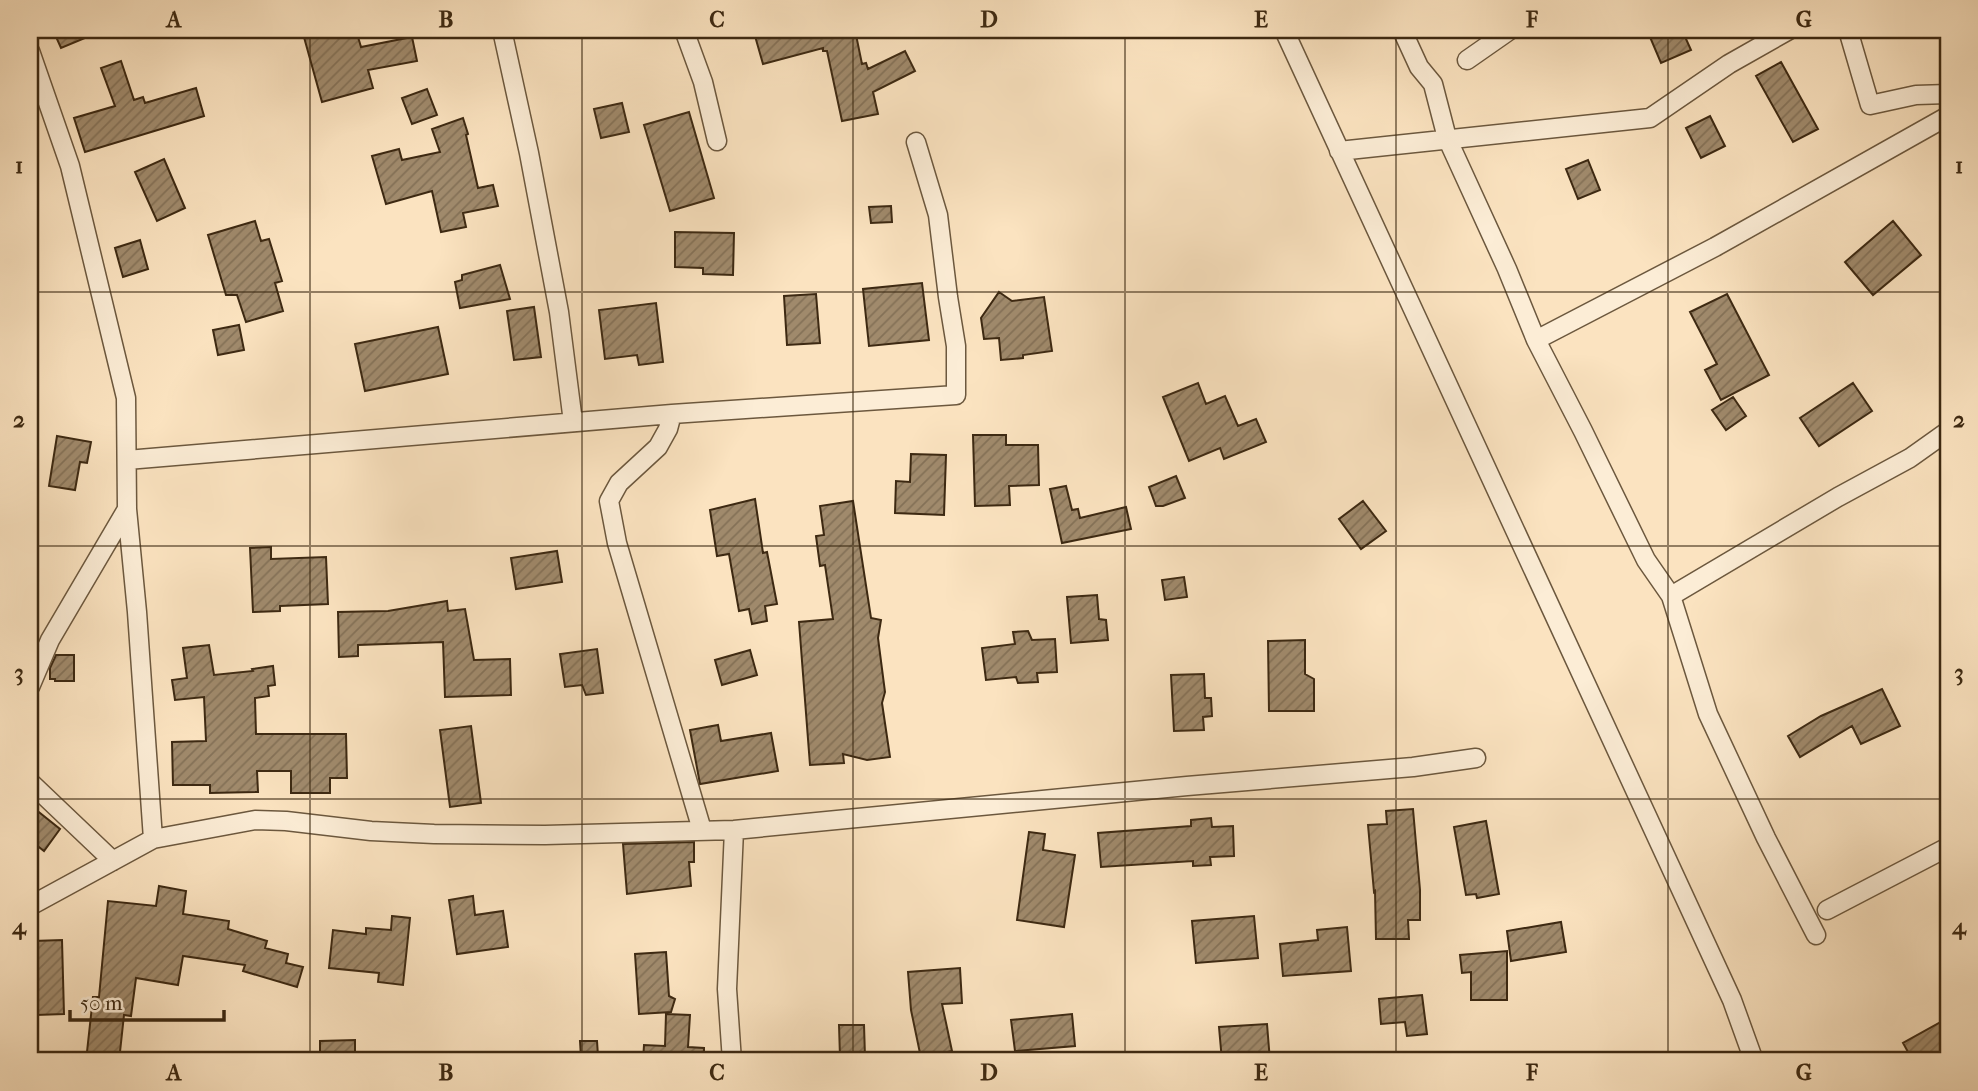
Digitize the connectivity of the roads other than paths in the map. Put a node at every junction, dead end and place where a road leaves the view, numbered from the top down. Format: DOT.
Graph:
graph roads {
  1 [pos="502,30"];
  2 [pos="684,30"];
  3 [pos="1284,30"];
  4 [pos="1402,30"];
  5 [pos="1510,30"];
  6 [pos="1789,30"];
  7 [pos="1848,30"];
  8 [pos="30,51"];
  9 [pos="1467,60"];
  10 [pos="1948,94"];
  11 [pos="1948,116"];
  12 [pos="1447,138"];
  13 [pos="717,141"];
  14 [pos="916,142"];
  15 [pos="1339,151"];
  16 [pos="1536,340"];
  17 [pos="671,414"];
  18 [pos="573,422"];
  19 [pos="1948,431"];
  20 [pos="127,460"];
  21 [pos="127,509"];
  22 [pos="1671,596"];
  23 [pos="30,687"];
  24 [pos="1476,758"];
  25 [pos="30,782"];
  26 [pos="702,830"];
  27 [pos="734,830"];
  28 [pos="153,839"];
  29 [pos="1948,847"];
  30 [pos="113,861"];
  31 [pos="30,906"];
  32 [pos="1828,909"];
  33 [pos="1816,935"];
  34 [pos="732,1061"];
  35 [pos="1754,1061"];
  1 -- 18 [label="street"];
  2 -- 13 [label="street"];
  3 -- 15 [label="street"];
  4 -- 12 [label="street"];
  5 -- 9 [label="street"];
  6 -- 12 [label="street"];
  7 -- 10 [label="street"];
  8 -- 20 [label="street"];
  11 -- 16 [label="street"];
  12 -- 15 [label="street"];
  12 -- 16 [label="street"];
  14 -- 17 [label="street"];
  15 -- 35 [label="street"];
  16 -- 22 [label="street"];
  17 -- 18 [label="street"];
  17 -- 26 [label="street"];
  18 -- 20 [label="street"];
  19 -- 22 [label="street"];
  20 -- 21 [label="street"];
  21 -- 23 [label="street"];
  21 -- 28 [label="street"];
  22 -- 33 [label="street"];
  24 -- 27 [label="street"];
  25 -- 30 [label="street"];
  26 -- 27 [label="street"];
  26 -- 28 [label="street"];
  27 -- 34 [label="street"];
  28 -- 30 [label="street"];
  29 -- 32 [label="street"];
  30 -- 31 [label="street"];
}
